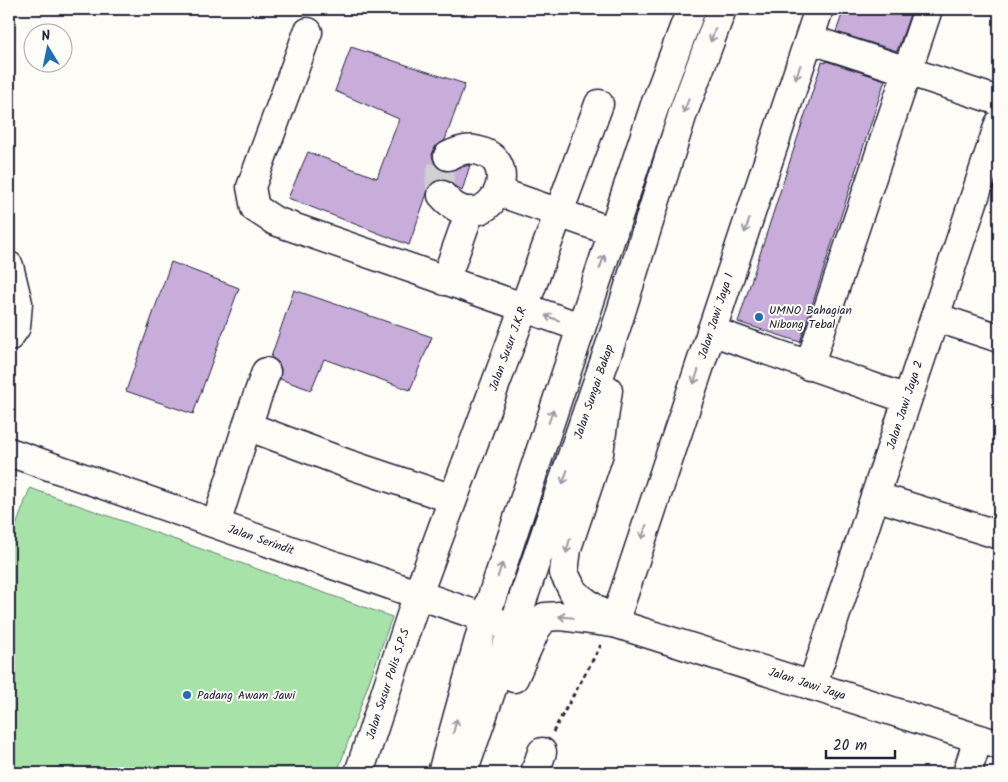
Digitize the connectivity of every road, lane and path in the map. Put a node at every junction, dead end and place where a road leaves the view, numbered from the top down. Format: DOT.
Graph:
graph roads {
  1 [pos="691,9"];
  2 [pos="722,9"];
  3 [pos="819,9"];
  4 [pos="928,9"];
  5 [pos="308,32"];
  6 [pos="809,39"];
  7 [pos="907,71"];
  8 [pos="999,101"];
  9 [pos="599,104"];
  10 [pos="997,136"];
  11 [pos="448,156"];
  12 [pos="499,192"];
  13 [pos="442,195"];
  14 [pos="470,211"];
  15 [pos="559,213"];
  16 [pos="612,232"];
  17 [pos="9,266"];
  18 [pos="444,281"];
  19 [pos="524,308"];
  20 [pos="935,317"];
  21 [pos="580,327"];
  22 [pos="616,328"];
  23 [pos="711,331"];
  24 [pos="9,337"];
  25 [pos="999,338"];
  26 [pos="809,366"];
  27 [pos="266,372"];
  28 [pos="907,399"];
  29 [pos="247,426"];
  30 [pos="9,452"];
  31 [pos="875,496"];
  32 [pos="453,499"];
  33 [pos="216,524"];
  34 [pos="999,535"];
  35 [pos="418,594"];
  36 [pos="485,618"];
  37 [pos="614,623"];
  38 [pos="514,628"];
  39 [pos="812,686"];
  40 [pos="989,742"];
  41 [pos="538,762"];
  42 [pos="467,763"];
  43 [pos="359,773"];
  44 [pos="442,773"];
  45 [pos="967,773"];
  1 -- 16 [label="main road"];
  2 -- 22 [label="main road, Jalan Sungai Bakap, one-way"];
  3 -- 6 [label="main road, Jalan Jawi Jaya 1"];
  4 -- 7 [label="main road"];
  5 -- 18 [label="main road"];
  6 -- 7 [label="main road"];
  6 -- 23 [label="main road, Jalan Jawi Jaya 1, one-way"];
  7 -- 8 [label="main road"];
  7 -- 26 [label="main road"];
  9 -- 15 [label="main road, Jalan Susur J.K.R"];
  10 -- 20 [label="main road, Jalan Jawi Jaya 2"];
  11 -- 12 [label="main road"];
  12 -- 14 [label="main road"];
  12 -- 15 [label="main road"];
  13 -- 14 [label="main road"];
  14 -- 18 [label="main road"];
  15 -- 16 [label="main road"];
  15 -- 19 [label="main road, Jalan Susur J.K.R"];
  21 -- 16 [label="main road, one-way"];
  17 -- 24 [label="main road"];
  18 -- 19 [label="main road"];
  21 -- 19 [label="main road, one-way"];
  19 -- 32 [label="main road, Jalan Susur J.K.R"];
  20 -- 25 [label="main road"];
  20 -- 28 [label="main road, Jalan Jawi Jaya 2"];
  36 -- 21 [label="main road, one-way"];
  22 -- 37 [label="main road, one-way"];
  22 -- 38 [label="main road, Jalan Sungai Bakap, one-way"];
  23 -- 26 [label="main road"];
  23 -- 37 [label="main road, Jalan Jawi Jaya 1, one-way"];
  26 -- 28 [label="main road"];
  27 -- 29 [label="main road"];
  28 -- 31 [label="main road, Jalan Jawi Jaya 2"];
  29 -- 32 [label="main road"];
  29 -- 33 [label="main road"];
  30 -- 33 [label="main road, Jalan Serindit"];
  31 -- 34 [label="main road"];
  31 -- 39 [label="main road, Jalan Jawi Jaya 2"];
  32 -- 35 [label="main road, Jalan Susur J.K.R"];
  33 -- 35 [label="main road, Jalan Serindit"];
  35 -- 36 [label="main road, Jalan Serindit"];
  35 -- 43 [label="main road, Jalan Susur Polis S.P.S"];
  36 -- 38 [label="main road, Jalan Serindit"];
  44 -- 36 [label="main road, one-way"];
  37 -- 39 [label="main road, Jalan Jawi Jaya"];
  37 -- 41 [label="path"];
  37 -- 42 [label="main road, one-way"];
  38 -- 42 [label="main road, Jalan Sungai Bakap"];
  39 -- 40 [label="main road, Jalan Jawi Jaya"];
  40 -- 45 [label="main road"];
}
